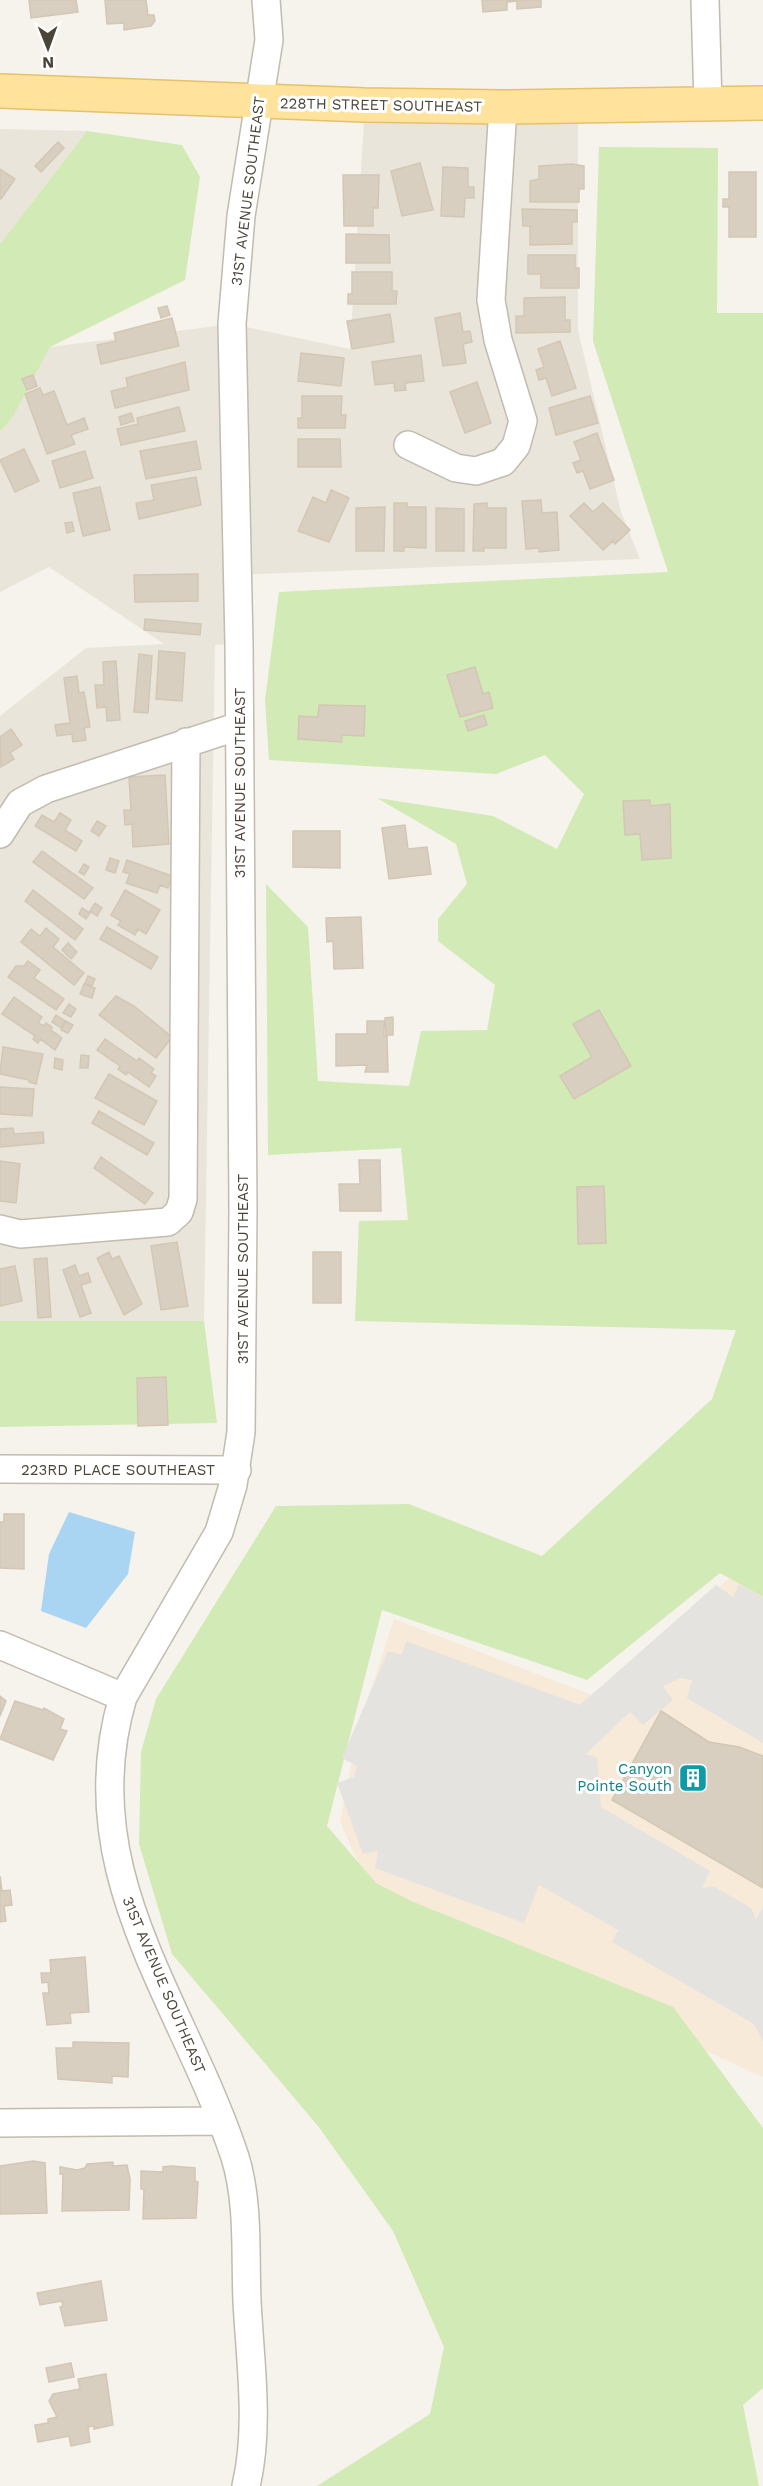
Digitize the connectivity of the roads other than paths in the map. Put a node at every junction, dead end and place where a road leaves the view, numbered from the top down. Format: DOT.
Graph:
graph roads {
  1 [pos="266,0"];
  2 [pos="705,0"];
  3 [pos="0,91"];
  4 [pos="259,102"];
  5 [pos="763,103"];
  6 [pos="708,104"];
  7 [pos="503,107"];
  8 [pos="408,445"];
  9 [pos="239,726"];
  10 [pos="186,742"];
  11 [pos="0,834"];
  12 [pos="0,1228"];
  13 [pos="0,1469"];
  14 [pos="237,1470"];
  15 [pos="0,1645"];
  16 [pos="123,1697"];
  17 [pos="222,2121"];
  18 [pos="0,2122"];
  19 [pos="246,2486"];
  1 -- 4 [label="street, 31ST AVENUE SOUTHEAST"];
  2 -- 6 [label="street"];
  3 -- 4 [label="main road, 228TH STREET SOUTHEAST"];
  4 -- 7 [label="main road, 228TH STREET SOUTHEAST"];
  4 -- 9 [label="street, 31ST AVENUE SOUTHEAST"];
  5 -- 6 [label="main road, 228TH STREET SOUTHEAST"];
  6 -- 7 [label="main road, 228TH STREET SOUTHEAST"];
  7 -- 8 [label="street"];
  9 -- 10 [label="street"];
  9 -- 14 [label="street, 31ST AVENUE SOUTHEAST"];
  10 -- 11 [label="street"];
  10 -- 12 [label="street"];
  13 -- 14 [label="street, 223RD PLACE SOUTHEAST"];
  14 -- 16 [label="street, 31ST AVENUE SOUTHEAST"];
  15 -- 16 [label="street"];
  16 -- 17 [label="street, 31ST AVENUE SOUTHEAST"];
  17 -- 18 [label="street"];
  17 -- 19 [label="street, 31ST AVENUE SOUTHEAST"];
}
